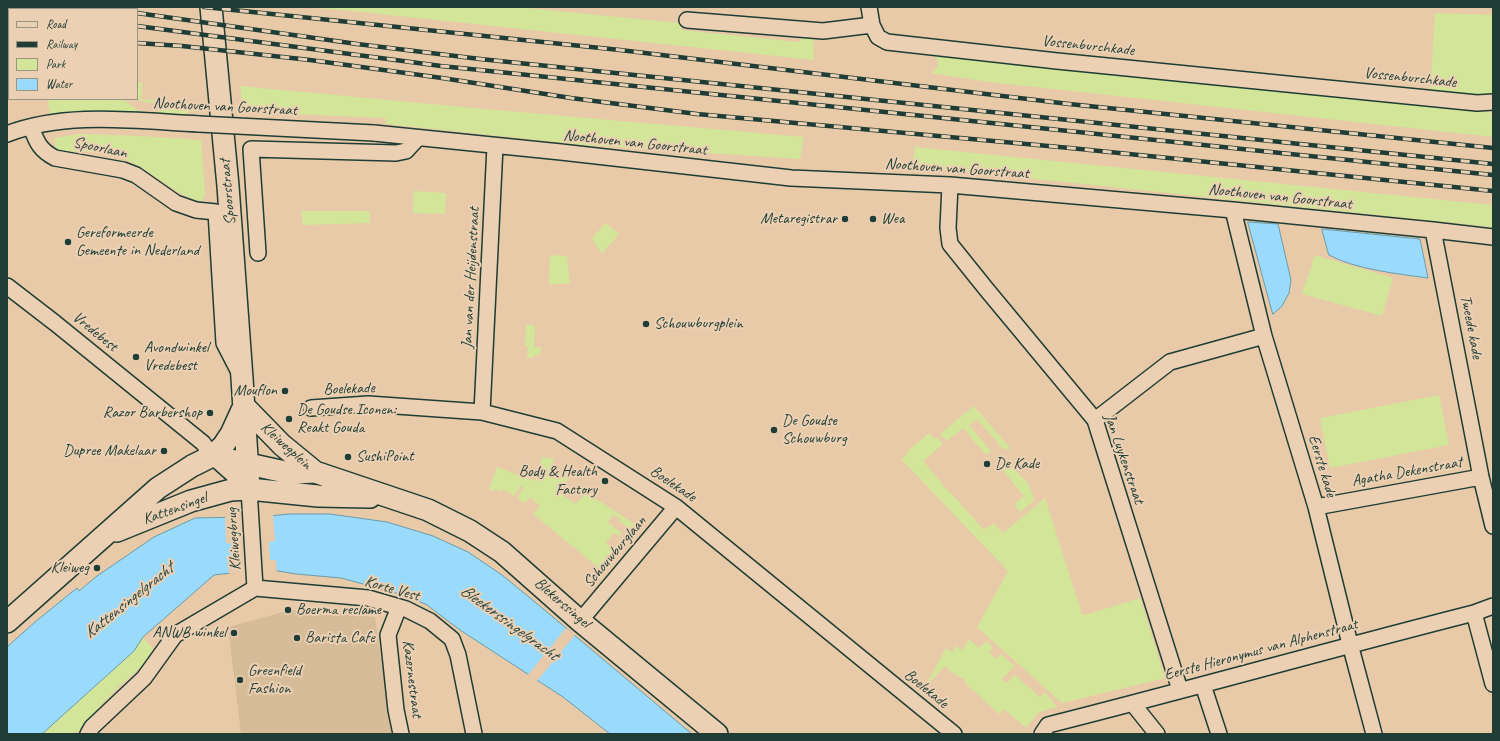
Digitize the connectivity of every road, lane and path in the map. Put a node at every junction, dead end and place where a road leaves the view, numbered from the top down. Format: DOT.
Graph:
graph roads {
  1 [pos="211,7"];
  2 [pos="869,7"];
  3 [pos="687,20"];
  4 [pos="872,25"];
  5 [pos="1493,102"];
  6 [pos="31,128"];
  7 [pos="7,134"];
  8 [pos="418,138"];
  9 [pos="495,146"];
  10 [pos="950,185"];
  11 [pos="1232,210"];
  12 [pos="216,212"];
  13 [pos="1433,230"];
  14 [pos="1493,237"];
  15 [pos="258,252"];
  16 [pos="7,286"];
  17 [pos="1264,336"];
  18 [pos="242,378"];
  19 [pos="244,406"];
  20 [pos="311,408"];
  21 [pos="482,412"];
  22 [pos="1095,420"];
  23 [pos="212,456"];
  24 [pos="247,464"];
  25 [pos="315,472"];
  26 [pos="1481,477"];
  27 [pos="249,489"];
  28 [pos="391,497"];
  29 [pos="676,506"];
  30 [pos="1316,507"];
  31 [pos="1493,526"];
  32 [pos="102,537"];
  33 [pos="255,580"];
  34 [pos="1493,606"];
  35 [pos="399,607"];
  36 [pos="1474,613"];
  37 [pos="580,621"];
  38 [pos="7,622"];
  39 [pos="1350,644"];
  40 [pos="1493,684"];
  41 [pos="1203,685"];
  42 [pos="1180,690"];
  43 [pos="1133,704"];
  44 [pos="473,727"];
  45 [pos="88,734"];
  46 [pos="401,734"];
  47 [pos="717,734"];
  48 [pos="954,734"];
  49 [pos="1042,734"];
  50 [pos="1158,734"];
  51 [pos="1219,734"];
  52 [pos="1374,734"];
  1 -- 18 [label="main road, Spoorstraat"];
  2 -- 4 [label="street"];
  3 -- 4 [label="street"];
  4 -- 5 [label="street, Vossenburchkade"];
  6 -- 7 [label="street, Noothoven van Goorstraat"];
  6 -- 8 [label="street, Noothoven van Goorstraat, bridge"];
  6 -- 12 [label="street, Spoorlaan"];
  8 -- 9 [label="street, Noothoven van Goorstraat"];
  8 -- 15 [label="street, Spoorstraat"];
  9 -- 10 [label="street, Noothoven van Goorstraat"];
  9 -- 21 [label="street, Jan van der Heijdenstraat"];
  10 -- 11 [label="street, Noothoven van Goorstraat"];
  10 -- 22 [label="street, Jan Luykenstraat"];
  11 -- 13 [label="street, Noothoven van Goorstraat"];
  11 -- 17 [label="street, Eerste kade"];
  12 -- 18 [label="street, Spoorstraat"];
  13 -- 14 [label="street, Noothoven van Goorstraat"];
  13 -- 26 [label="street, Tweede kade"];
  16 -- 23 [label="street, Vredebest"];
  17 -- 22 [label="street"];
  17 -- 30 [label="street, Eerste kade"];
  18 -- 19 [label="main road, Spoorstraat"];
  19 -- 23 [label="main road, Kleiwegplein"];
  19 -- 24 [label="main road, Kleiwegplein"];
  19 -- 25 [label="main road, Kleiwegplein"];
  20 -- 21 [label="street, Boelekade"];
  21 -- 29 [label="street, Boelekade"];
  22 -- 42 [label="street, Jan Luykenstraat"];
  23 -- 24 [label="main road, Kleiwegplein"];
  23 -- 27 [label="street"];
  23 -- 32 [label="main road, Kattensingel"];
  24 -- 25 [label="main road, Kleiwegplein"];
  24 -- 27 [label="main road, Kleiwegplein"];
  25 -- 28 [label="main road, Blekerssingel"];
  26 -- 30 [label="street, Agatha Dekenstraat"];
  26 -- 31 [label="street, Tweede kade"];
  27 -- 28 [label="main road, Blekerssingel"];
  27 -- 32 [label="main road, Kattensingel"];
  27 -- 33 [label="street, Kleiwegbrug"];
  28 -- 37 [label="main road, Blekerssingel"];
  29 -- 37 [label="street, Schouwburglaan"];
  29 -- 48 [label="street, Boelekade"];
  30 -- 39 [label="street, Eerste kade"];
  32 -- 38 [label="main road, Kattensingel"];
  33 -- 35 [label="street, Korte Vest"];
  33 -- 45 [label="street"];
  34 -- 36 [label="street, Eerste Hieronymus van Alphenstraat"];
  35 -- 44 [label="street, Korte Vest"];
  35 -- 46 [label="street, Kazernestraat"];
  36 -- 39 [label="street, Eerste Hieronymus van Alphenstraat"];
  36 -- 40 [label="street"];
  37 -- 47 [label="main road, Blekerssingel"];
  39 -- 41 [label="street, Eerste Hieronymus van Alphenstraat"];
  39 -- 52 [label="street, Eerste kade"];
  41 -- 42 [label="street, Eerste Hieronymus van Alphenstraat"];
  41 -- 51 [label="street"];
  42 -- 43 [label="street, Eerste Hieronymus van Alphenstraat"];
  43 -- 49 [label="street, Eerste Hieronymus van Alphenstraat"];
  43 -- 50 [label="street"];
}
